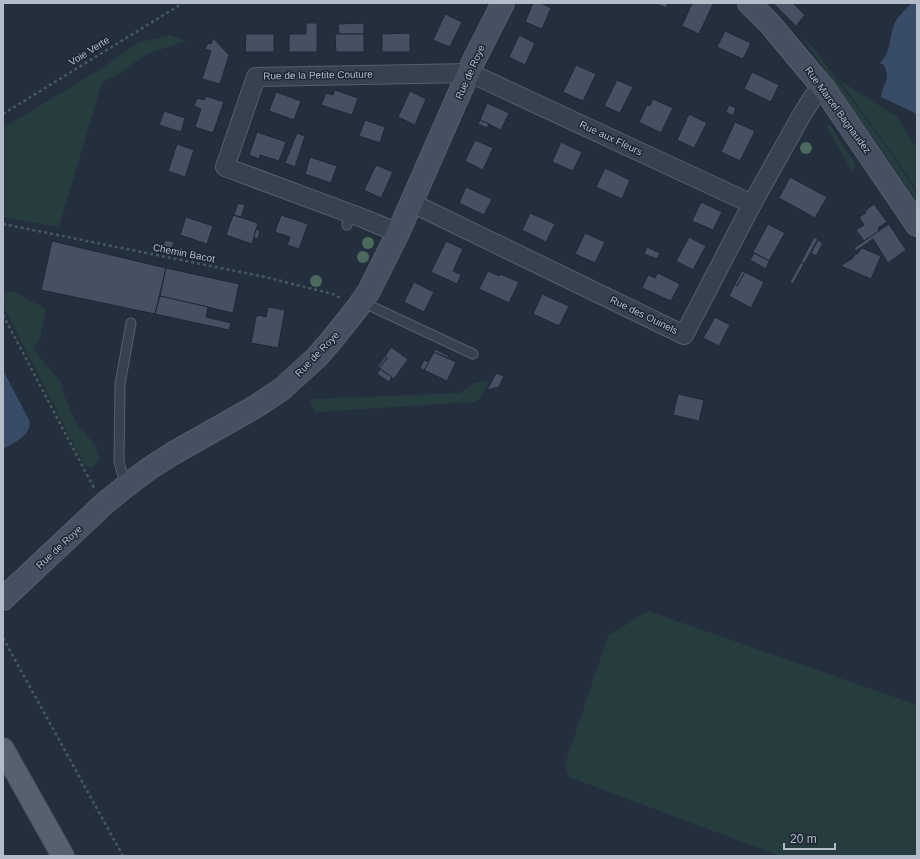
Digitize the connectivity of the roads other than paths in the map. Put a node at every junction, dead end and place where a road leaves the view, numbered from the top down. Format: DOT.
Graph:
graph roads {
  1 [pos="503,3"];
  2 [pos="749,3"];
  3 [pos="470,73"];
  4 [pos="825,90"];
  5 [pos="412,203"];
  6 [pos="752,204"];
  7 [pos="917,225"];
  8 [pos="398,233"];
  9 [pos="360,304"];
  10 [pos="131,323"];
  11 [pos="473,354"];
  12 [pos="126,486"];
  13 [pos="3,599"];
  14 [pos="3,749"];
  15 [pos="63,856"];
  1 -- 3 [label="main road, Rue de Roye"];
  2 -- 4 [label="main road, Rue Marcel Bagnaudez"];
  3 -- 5 [label="main road, Rue de Roye"];
  3 -- 6 [label="street, Rue aux Fleurs"];
  3 -- 8 [label="street, Rue de la Petite Couture"];
  4 -- 6 [label="street, Rue des Ouinels"];
  4 -- 7 [label="main road, Rue Marcel Bagnaudez"];
  5 -- 6 [label="street, Rue des Ouinels"];
  5 -- 8 [label="main road, Rue de Roye"];
  8 -- 9 [label="main road, Rue de Roye"];
  9 -- 11 [label="lane"];
  9 -- 12 [label="main road, Rue de Roye"];
  10 -- 12 [label="lane"];
  12 -- 13 [label="main road, Rue de Roye"];
  14 -- 15 [label="main road"];
}
